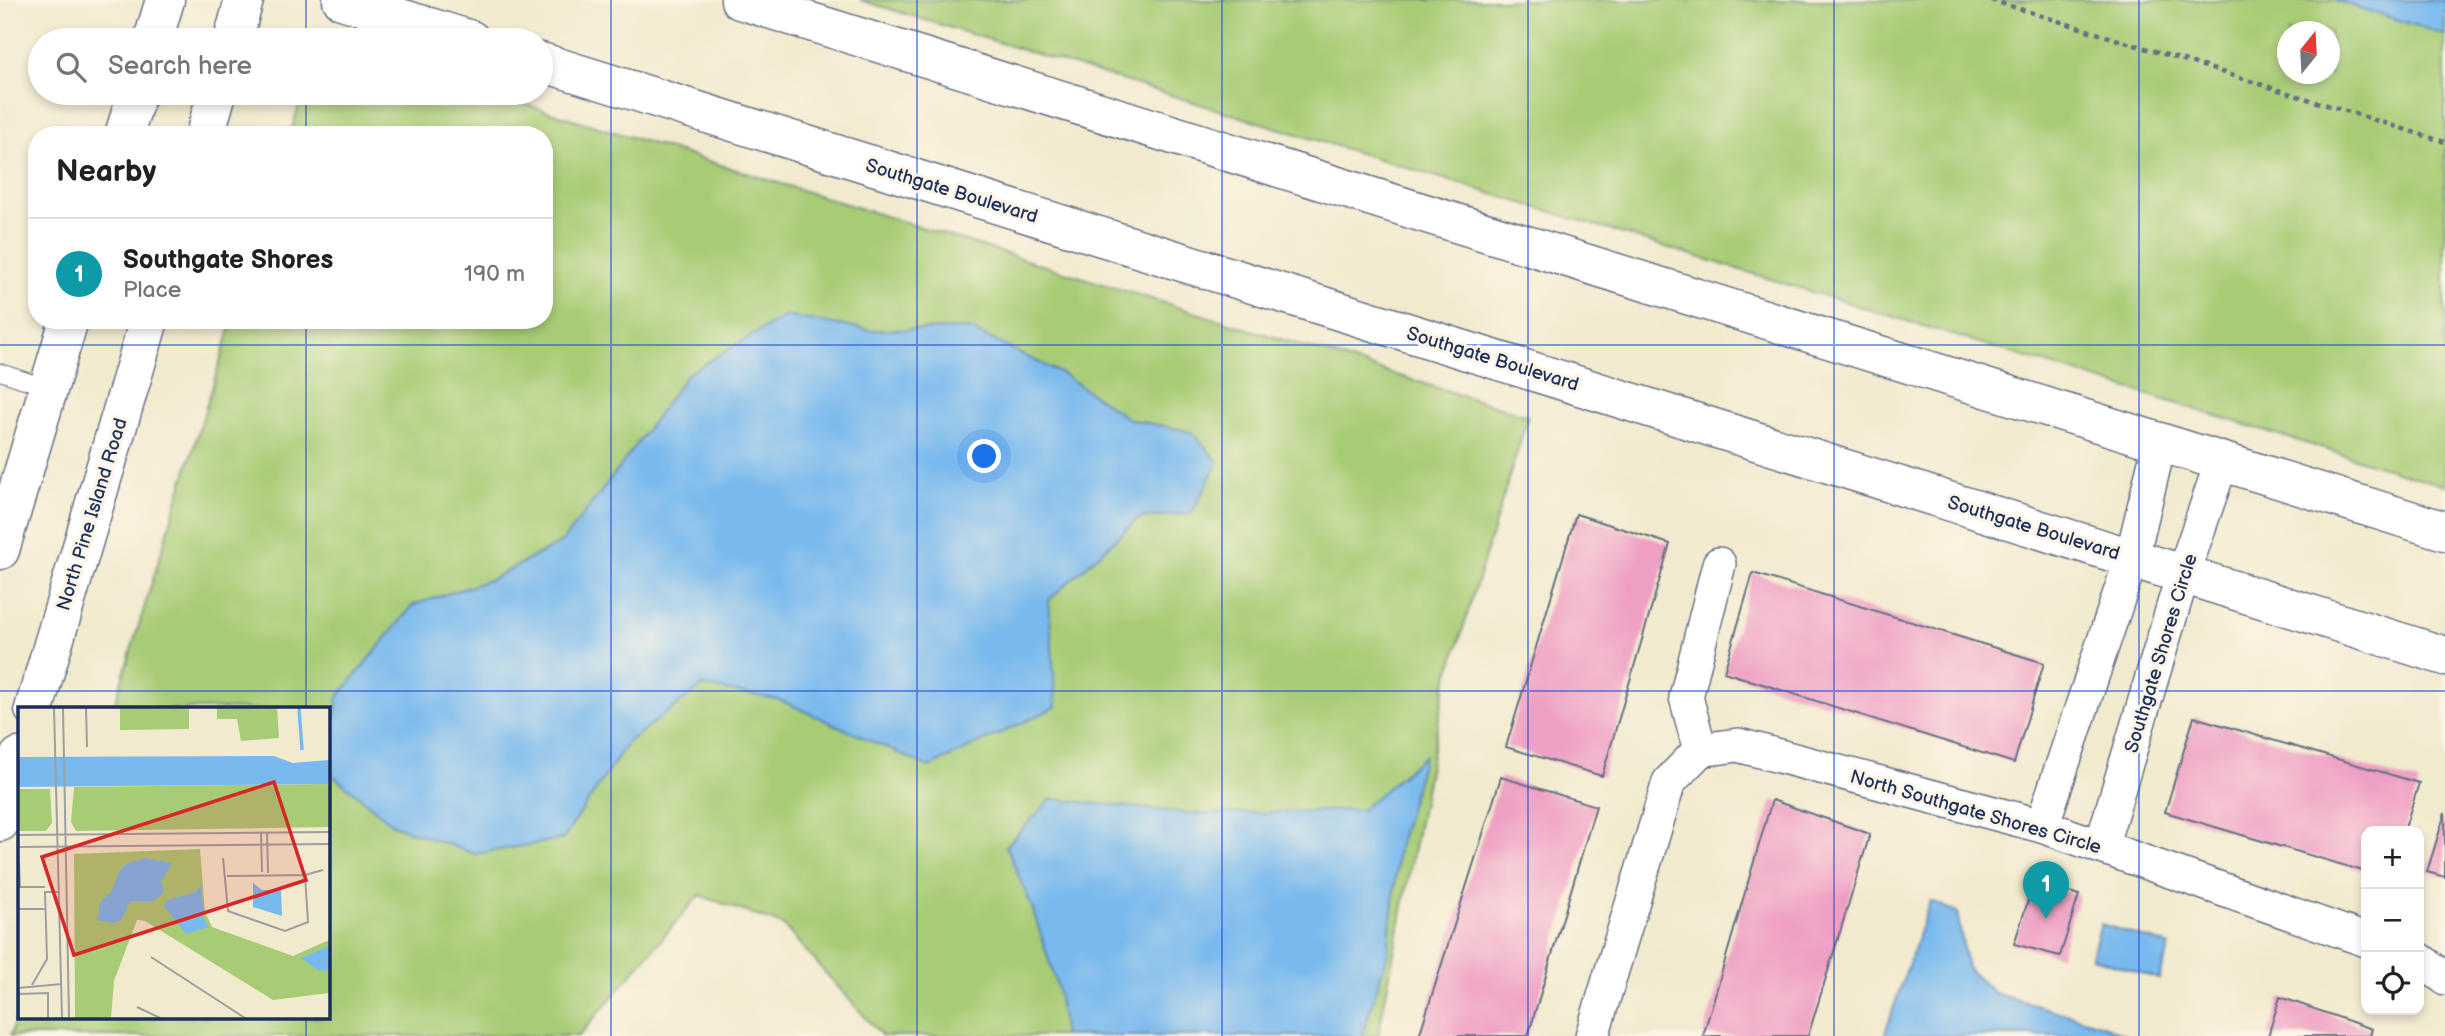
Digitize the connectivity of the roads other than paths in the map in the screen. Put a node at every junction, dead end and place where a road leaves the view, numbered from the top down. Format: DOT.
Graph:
graph roads {
  1 [pos="164,0"];
  2 [pos="244,0"];
  3 [pos="342,0"];
  4 [pos="740,0"];
  5 [pos="156,28"];
  6 [pos="236,28"];
  7 [pos="432,28"];
  8 [pos="553,66"];
  9 [pos="133,105"];
  10 [pos="214,105"];
  11 [pos="127,126"];
  12 [pos="208,126"];
  13 [pos="66,329"];
  14 [pos="146,329"];
  15 [pos="0,372"];
  16 [pos="48,388"];
  17 [pos="2160,441"];
  18 [pos="2222,461"];
  19 [pos="2445,531"];
  20 [pos="0,550"];
  21 [pos="2133,557"];
  22 [pos="1719,564"];
  23 [pos="2183,574"];
  24 [pos="2445,656"];
  25 [pos="35,707"];
  26 [pos="1700,750"];
  27 [pos="18,760"];
  28 [pos="0,822"];
  29 [pos="2042,826"];
  30 [pos="2101,847"];
  31 [pos="2361,938"];
  32 [pos="2424,963"];
  33 [pos="2445,978"];
  34 [pos="1592,1036"];
  1 -- 5 [label="main road"];
  2 -- 6 [label="main road"];
  3 -- 7 [label="main road"];
  4 -- 17 [label="main road"];
  8 -- 21 [label="main road, Southgate Boulevard"];
  9 -- 11 [label="main road"];
  10 -- 12 [label="main road"];
  13 -- 16 [label="main road"];
  14 -- 25 [label="main road, North Pine Island Road"];
  15 -- 16 [label="lane"];
  16 -- 20 [label="main road"];
  17 -- 18 [label="main road"];
  17 -- 21 [label="street"];
  18 -- 19 [label="main road"];
  18 -- 23 [label="street, Southgate Shores Circle"];
  21 -- 23 [label="main road, Southgate Boulevard"];
  21 -- 29 [label="street"];
  22 -- 26 [label="street"];
  23 -- 24 [label="main road, Southgate Boulevard"];
  23 -- 30 [label="street, Southgate Shores Circle"];
  26 -- 29 [label="street, North Southgate Shores Circle"];
  26 -- 34 [label="street"];
  27 -- 28 [label="main road"];
  29 -- 30 [label="street, North Southgate Shores Circle"];
  30 -- 31 [label="street, North Southgate Shores Circle"];
  32 -- 33 [label="street"];
}
